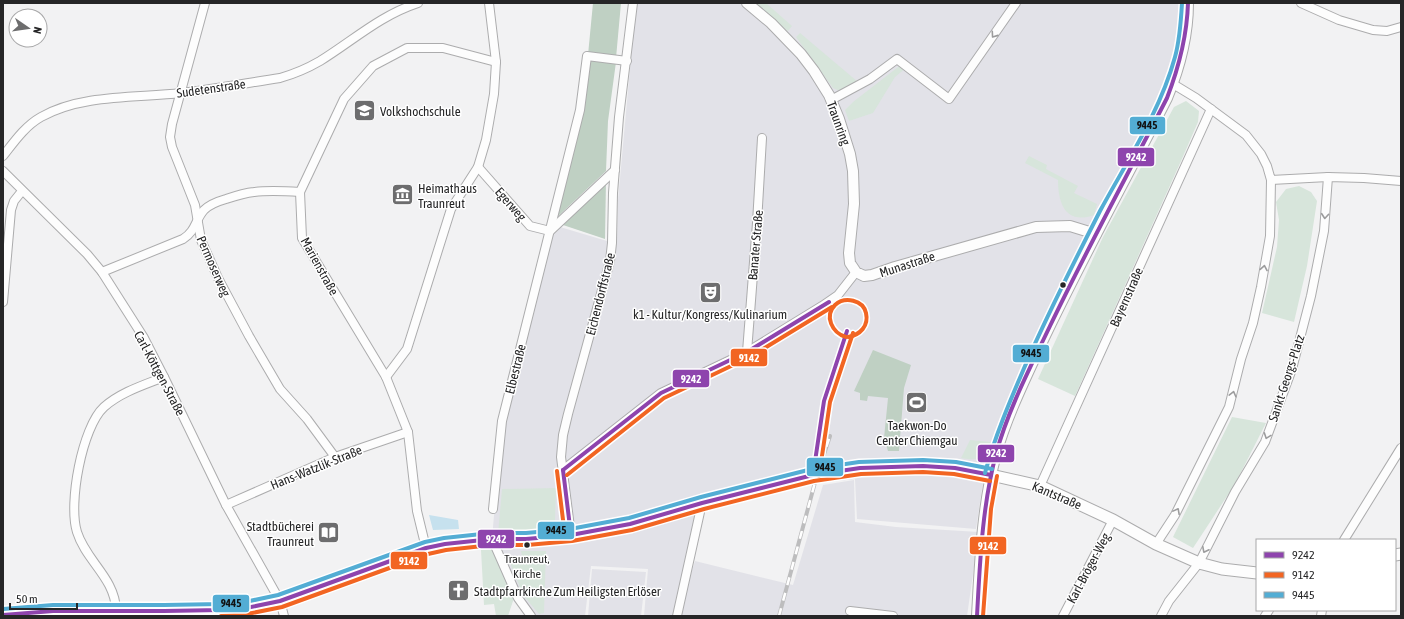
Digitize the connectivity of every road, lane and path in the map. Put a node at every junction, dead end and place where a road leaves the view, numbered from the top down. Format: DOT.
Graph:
graph roads {
  1 [pos="205,3"];
  2 [pos="418,3"];
  3 [pos="489,3"];
  4 [pos="633,3"];
  5 [pos="747,3"];
  6 [pos="1016,3"];
  7 [pos="1188,3"];
  8 [pos="1300,3"];
  9 [pos="1401,27"];
  10 [pos="626,61"];
  11 [pos="496,62"];
  12 [pos="1173,84"];
  13 [pos="181,93"];
  14 [pos="831,100"];
  15 [pos="1211,108"];
  16 [pos="762,138"];
  17 [pos="3,156"];
  18 [pos="478,167"];
  19 [pos="615,170"];
  20 [pos="3,171"];
  21 [pos="1328,177"];
  22 [pos="1271,180"];
  23 [pos="1401,181"];
  24 [pos="22,191"];
  25 [pos="300,192"];
  26 [pos="198,221"];
  27 [pos="550,231"];
  28 [pos="1096,234"];
  29 [pos="102,272"];
  30 [pos="856,272"];
  31 [pos="3,295"];
  32 [pos="3,302"];
  33 [pos="748,352"];
  34 [pos="386,376"];
  35 [pos="164,377"];
  36 [pos="408,432"];
  37 [pos="1401,448"];
  38 [pos="335,457"];
  39 [pos="563,470"];
  40 [pos="991,474"];
  41 [pos="1040,486"];
  42 [pos="702,504"];
  43 [pos="226,505"];
  44 [pos="493,509"];
  45 [pos="1113,520"];
  46 [pos="571,535"];
  47 [pos="492,539"];
  48 [pos="1345,539"];
  49 [pos="1156,544"];
  50 [pos="426,548"];
  51 [pos="1199,563"];
  52 [pos="1256,573"];
  53 [pos="280,601"];
  54 [pos="116,610"];
  55 [pos="850,611"];
  56 [pos="164,614"];
  57 [pos="3,615"];
  58 [pos="284,616"];
  59 [pos="531,616"];
  60 [pos="677,616"];
  61 [pos="893,616"];
  62 [pos="977,616"];
  63 [pos="1063,616"];
  64 [pos="1160,616"];
  1 -- 13 [label="street, Permoserweg"];
  2 -- 13 [label="street, Sudetenstraße"];
  3 -- 11 [label="street"];
  4 -- 10 [label="street, Eichendorffstraße"];
  5 -- 14 [label="street, Traunring"];
  6 -- 14 [label="street, one-way"];
  7 -- 12 [label="street"];
  8 -- 9 [label="street"];
  10 -- 19 [label="street, Eichendorffstraße"];
  10 -- 27 [label="street, Elbestraße"];
  11 -- 18 [label="street"];
  11 -- 25 [label="street, Marienstraße"];
  12 -- 15 [label="street"];
  12 -- 28 [label="street"];
  13 -- 17 [label="street, Sudetenstraße"];
  13 -- 26 [label="street, Permoserweg"];
  14 -- 30 [label="street, Traunring"];
  15 -- 22 [label="street"];
  15 -- 41 [label="street, Bayernstraße"];
  16 -- 33 [label="street, Banater Straße"];
  18 -- 27 [label="street, Egerweg"];
  18 -- 34 [label="street"];
  19 -- 27 [label="street"];
  19 -- 39 [label="street, Eichendorffstraße"];
  20 -- 24 [label="street, Carl-Köttgen-Straße"];
  21 -- 22 [label="street"];
  21 -- 23 [label="street"];
  21 -- 51 [label="street, Sankt-Georgs-Platz, one-way"];
  49 -- 22 [label="street, one-way"];
  24 -- 29 [label="street, Carl-Köttgen-Straße"];
  24 -- 31 [label="street"];
  25 -- 26 [label="street"];
  25 -- 34 [label="street, Marienstraße"];
  26 -- 29 [label="street"];
  26 -- 38 [label="street, Permoserweg"];
  27 -- 44 [label="street, Elbestraße"];
  28 -- 30 [label="street, Munastraße"];
  28 -- 40 [label="street"];
  29 -- 35 [label="street, Carl-Köttgen-Straße"];
  30 -- 33 [label="street"];
  31 -- 32 [label="street"];
  33 -- 39 [label="street"];
  34 -- 36 [label="street, Marienstraße"];
  35 -- 43 [label="street, Carl-Köttgen-Straße"];
  35 -- 54 [label="street"];
  36 -- 38 [label="street, Hans-Watzlik-Straße"];
  36 -- 50 [label="street, Marienstraße"];
  37 -- 48 [label="street"];
  38 -- 43 [label="street, Hans-Watzlik-Straße"];
  39 -- 46 [label="street, Eichendorffstraße"];
  40 -- 41 [label="main road, Kantstraße"];
  40 -- 42 [label="main road, Kantstraße"];
  40 -- 62 [label="street"];
  41 -- 45 [label="main road, Kantstraße"];
  42 -- 46 [label="main road, Kantstraße"];
  42 -- 60 [label="street"];
  43 -- 53 [label="street, Carl-Köttgen-Straße"];
  45 -- 49 [label="main road, Kantstraße"];
  45 -- 63 [label="street, Karl-Bröger-Weg"];
  46 -- 47 [label="main road, Kantstraße"];
  47 -- 50 [label="main road, Kantstraße"];
  47 -- 59 [label="street"];
  49 -- 51 [label="main road, Kantstraße"];
  50 -- 53 [label="main road, Kantstraße"];
  51 -- 52 [label="main road, Kantstraße"];
  51 -- 64 [label="street, Sankt-Georgs-Platz"];
  53 -- 56 [label="main road, Kantstraße"];
  53 -- 58 [label="street, Carl-Köttgen-Straße"];
  54 -- 56 [label="main road, Kantstraße"];
  54 -- 57 [label="main road, Kantstraße"];
  55 -- 61 [label="street"];
}
